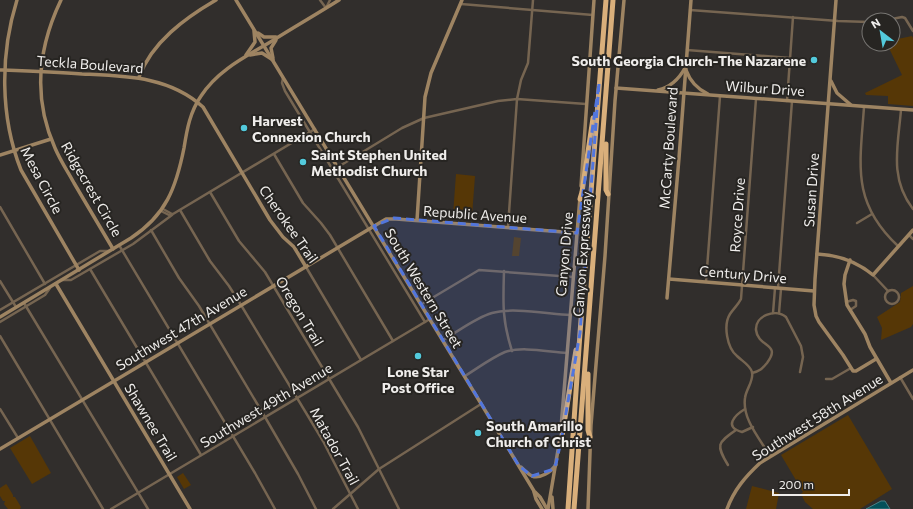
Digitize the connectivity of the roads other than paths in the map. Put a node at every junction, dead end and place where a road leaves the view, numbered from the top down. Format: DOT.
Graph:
graph roads {
  1 [pos="17,0"];
  2 [pos="61,0"];
  3 [pos="216,0"];
  4 [pos="236,0"];
  5 [pos="320,0"];
  6 [pos="330,0"];
  7 [pos="339,0"];
  8 [pos="533,0"];
  9 [pos="594,0"];
  10 [pos="606,0"];
  11 [pos="613,0"];
  12 [pos="624,0"];
  13 [pos="691,0"];
  14 [pos="836,0"];
  15 [pos="461,2"];
  16 [pos="326,8"];
  17 [pos="532,10"];
  18 [pos="690,10"];
  19 [pos="593,15"];
  20 [pos="793,17"];
  21 [pos="901,17"];
  22 [pos="835,21"];
  23 [pos="861,22"];
  24 [pos="254,30"];
  25 [pos="913,32"];
  26 [pos="277,37"];
  27 [pos="264,45"];
  28 [pos="687,50"];
  29 [pos="247,55"];
  30 [pos="790,58"];
  31 [pos="273,60"];
  32 [pos="685,67"];
  33 [pos="1,70"];
  34 [pos="41,71"];
  35 [pos="139,77"];
  36 [pos="283,77"];
  37 [pos="830,80"];
  38 [pos="599,84"];
  39 [pos="616,88"];
  40 [pos="654,91"];
  41 [pos="684,93"];
  42 [pos="712,95"];
  43 [pos="720,96"];
  44 [pos="517,99"];
  45 [pos="756,99"];
  46 [pos="786,101"];
  47 [pos="197,102"];
  48 [pos="792,102"];
  49 [pos="586,104"];
  50 [pos="828,104"];
  51 [pos="852,106"];
  52 [pos="864,107"];
  53 [pos="901,110"];
  54 [pos="913,110"];
  55 [pos="424,118"];
  56 [pos="604,124"];
  57 [pos="316,129"];
  58 [pos="310,132"];
  59 [pos="51,139"];
  60 [pos="13,151"];
  61 [pos="274,154"];
  62 [pos="0,155"];
  63 [pos="338,167"];
  64 [pos="242,173"];
  65 [pos="210,192"];
  66 [pos="608,194"];
  67 [pos="580,199"];
  68 [pos="0,207"];
  69 [pos="913,209"];
  70 [pos="162,210"];
  71 [pos="180,210"];
  72 [pos="173,214"];
  73 [pos="366,214"];
  74 [pos="872,214"];
  75 [pos="361,217"];
  76 [pos="417,220"];
  77 [pos="152,222"];
  78 [pos="857,223"];
  79 [pos="156,226"];
  80 [pos="374,226"];
  81 [pos="508,227"];
  82 [pos="369,229"];
  83 [pos="151,230"];
  84 [pos="913,230"];
  85 [pos="577,232"];
  86 [pos="908,235"];
  87 [pos="913,239"];
  88 [pos="119,245"];
  89 [pos="898,246"];
  90 [pos="338,248"];
  91 [pos="112,250"];
  92 [pos="122,250"];
  93 [pos="817,254"];
  94 [pos="99,257"];
  95 [pos="850,260"];
  96 [pos="102,262"];
  97 [pos="77,265"];
  98 [pos="306,267"];
  99 [pos="90,269"];
  100 [pos="80,270"];
  101 [pos="504,272"];
  102 [pos="873,275"];
  103 [pos="404,276"];
  104 [pos="573,277"];
  105 [pos="399,279"];
  106 [pos="669,279"];
  107 [pos="61,280"];
  108 [pos="0,281"];
  109 [pos="706,282"];
  110 [pos="45,284"];
  111 [pos="56,284"];
  112 [pos="742,285"];
  113 [pos="273,286"];
  114 [pos="51,287"];
  115 [pos="778,288"];
  116 [pos="814,291"];
  117 [pos="888,291"];
  118 [pos="667,298"];
  119 [pos="13,302"];
  120 [pos="846,302"];
  121 [pos="24,303"];
  122 [pos="422,304"];
  123 [pos="241,305"];
  124 [pos="16,307"];
  125 [pos="26,307"];
  126 [pos="0,310"];
  127 [pos="425,310"];
  128 [pos="850,310"];
  129 [pos="503,311"];
  130 [pos="420,313"];
  131 [pos="773,313"];
  132 [pos="779,313"];
  133 [pos="570,315"];
  134 [pos="0,317"];
  135 [pos="430,319"];
  136 [pos="0,322"];
  137 [pos="425,322"];
  138 [pos="210,324"];
  139 [pos="580,333"];
  140 [pos="0,336"];
  141 [pos="443,340"];
  142 [pos="393,341"];
  143 [pos="177,343"];
  144 [pos="512,351"];
  145 [pos="568,353"];
  146 [pos="876,359"];
  147 [pos="361,360"];
  148 [pos="146,362"];
  149 [pos="586,362"];
  150 [pos="852,369"];
  151 [pos="913,370"];
  152 [pos="800,372"];
  153 [pos="752,373"];
  154 [pos="465,376"];
  155 [pos="900,378"];
  156 [pos="329,379"];
  157 [pos="826,379"];
  158 [pos="114,381"];
  159 [pos="891,383"];
  160 [pos="297,398"];
  161 [pos="913,399"];
  162 [pos="82,400"];
  163 [pos="481,404"];
  164 [pos="0,409"];
  165 [pos="745,409"];
  166 [pos="265,417"];
  167 [pos="50,419"];
  168 [pos="753,427"];
  169 [pos="736,430"];
  170 [pos="233,436"];
  171 [pos="590,437"];
  172 [pos="18,438"];
  173 [pos="559,446"];
  174 [pos="0,449"];
  175 [pos="201,455"];
  176 [pos="770,456"];
  177 [pos="556,464"];
  178 [pos="728,465"];
  179 [pos="519,466"];
  180 [pos="379,469"];
  181 [pos="169,474"];
  182 [pos="553,486"];
  183 [pos="534,491"];
  184 [pos="350,493"];
  185 [pos="137,494"];
  186 [pos="103,509"];
  187 [pos="111,509"];
  188 [pos="148,509"];
  189 [pos="190,509"];
  190 [pos="275,509"];
  191 [pos="316,509"];
  192 [pos="332,509"];
  193 [pos="358,509"];
  194 [pos="399,509"];
  195 [pos="542,509"];
  196 [pos="548,509"];
  197 [pos="553,509"];
  198 [pos="568,509"];
  199 [pos="574,509"];
  200 [pos="588,509"];
  201 [pos="727,509"];
  1 -- 33 [label="main road, Mesa Circle"];
  2 -- 34 [label="main road, Ridgecrest Circle"];
  3 -- 35 [label="main road"];
  4 -- 24 [label="main road, South Western Street"];
  5 -- 16 [label="street"];
  6 -- 16 [label="street"];
  7 -- 16 [label="main road"];
  8 -- 17 [label="street"];
  9 -- 19 [label="main road, Canyon Drive"];
  10 -- 38 [label="highway, Canyon Expressway"];
  11 -- 56 [label="highway, Canyon Expressway"];
  12 -- 39 [label="main road"];
  13 -- 18 [label="main road, McCarty Boulevard"];
  14 -- 22 [label="main road, Susan Drive"];
  15 -- 17 [label="street"];
  15 -- 55 [label="main road"];
  16 -- 26 [label="main road"];
  17 -- 19 [label="street"];
  17 -- 44 [label="street"];
  18 -- 20 [label="street"];
  18 -- 28 [label="main road, McCarty Boulevard"];
  19 -- 49 [label="main road, Canyon Drive"];
  20 -- 22 [label="street"];
  20 -- 30 [label="street"];
  21 -- 25 [label="street"];
  22 -- 23 [label="street"];
  22 -- 37 [label="main road, Susan Drive"];
  24 -- 26 [label="main road"];
  24 -- 27 [label="main road, South Western Street"];
  24 -- 29 [label="main road"];
  26 -- 27 [label="main road"];
  26 -- 31 [label="main road"];
  27 -- 29 [label="main road"];
  27 -- 31 [label="main road, South Western Street"];
  28 -- 30 [label="street"];
  28 -- 32 [label="main road, McCarty Boulevard"];
  29 -- 31 [label="main road"];
  29 -- 47 [label="main road"];
  30 -- 46 [label="street"];
  31 -- 36 [label="main road, South Western Street"];
  32 -- 40 [label="main road"];
  32 -- 41 [label="main road, McCarty Boulevard"];
  32 -- 42 [label="main road"];
  33 -- 34 [label="main road, Teckla Boulevard"];
  33 -- 60 [label="main road, Mesa Circle"];
  34 -- 35 [label="main road, Teckla Boulevard"];
  34 -- 59 [label="main road, Ridgecrest Circle"];
  35 -- 47 [label="main road, Teckla Boulevard"];
  36 -- 57 [label="main road, South Western Street"];
  36 -- 58 [label="street, South Western Street"];
  37 -- 50 [label="main road, Susan Drive"];
  37 -- 51 [label="main road"];
  38 -- 67 [label="highway"];
  38 -- 139 [label="highway, Canyon Expressway"];
  39 -- 40 [label="main road, Wilbur Drive"];
  39 -- 66 [label="main road"];
  40 -- 41 [label="main road, Wilbur Drive"];
  41 -- 42 [label="main road, Wilbur Drive"];
  41 -- 106 [label="main road, McCarty Boulevard"];
  42 -- 43 [label="main road, Wilbur Drive"];
  43 -- 45 [label="main road, Wilbur Drive"];
  43 -- 109 [label="street"];
  44 -- 49 [label="street"];
  44 -- 55 [label="street"];
  44 -- 81 [label="street"];
  45 -- 46 [label="main road, Wilbur Drive"];
  45 -- 112 [label="street, Royce Drive"];
  46 -- 48 [label="main road, Wilbur Drive"];
  47 -- 64 [label="main road, Cherokee Trail"];
  47 -- 70 [label="main road"];
  48 -- 50 [label="main road, Wilbur Drive"];
  48 -- 115 [label="street"];
  49 -- 67 [label="main road, Canyon Drive"];
  50 -- 51 [label="main road, Wilbur Drive"];
  50 -- 93 [label="main road, Susan Drive"];
  51 -- 52 [label="main road, Wilbur Drive"];
  52 -- 53 [label="main road, Wilbur Drive"];
  52 -- 74 [label="street"];
  53 -- 54 [label="main road, Wilbur Drive"];
  53 -- 69 [label="street"];
  55 -- 63 [label="street"];
  55 -- 76 [label="main road"];
  56 -- 66 [label="highway"];
  56 -- 149 [label="highway, Canyon Expressway"];
  57 -- 58 [label="street"];
  57 -- 63 [label="main road, South Western Street"];
  58 -- 61 [label="street"];
  58 -- 75 [label="street, South Western Street"];
  59 -- 60 [label="main road"];
  59 -- 91 [label="main road, Ridgecrest Circle"];
  60 -- 62 [label="main road"];
  60 -- 97 [label="main road, Mesa Circle"];
  61 -- 64 [label="street"];
  61 -- 90 [label="street"];
  63 -- 73 [label="main road, South Western Street"];
  64 -- 65 [label="street"];
  64 -- 98 [label="main road, Cherokee Trail"];
  65 -- 71 [label="street"];
  65 -- 113 [label="street, Oregon Trail"];
  66 -- 171 [label="main road"];
  67 -- 85 [label="main road, Canyon Drive"];
  68 -- 110 [label="street"];
  70 -- 72 [label="street"];
  70 -- 77 [label="main road"];
  71 -- 72 [label="street"];
  71 -- 123 [label="street, Matador Trail"];
  72 -- 79 [label="street"];
  73 -- 75 [label="street"];
  73 -- 80 [label="main road, South Western Street"];
  74 -- 78 [label="street"];
  74 -- 89 [label="street"];
  75 -- 82 [label="street, South Western Street"];
  76 -- 80 [label="main road, Republic Avenue"];
  76 -- 81 [label="main road, Republic Avenue"];
  77 -- 79 [label="street"];
  77 -- 88 [label="main road"];
  79 -- 83 [label="street"];
  80 -- 82 [label="main road, Southwest 47th Avenue"];
  80 -- 103 [label="main road, South Western Street"];
  81 -- 85 [label="main road, Republic Avenue"];
  82 -- 90 [label="main road, Southwest 47th Avenue"];
  82 -- 105 [label="street, South Western Street"];
  83 -- 92 [label="street"];
  83 -- 138 [label="street"];
  84 -- 86 [label="main road"];
  85 -- 104 [label="main road, Canyon Drive"];
  86 -- 87 [label="street"];
  86 -- 89 [label="main road"];
  88 -- 91 [label="main road"];
  88 -- 92 [label="street"];
  89 -- 102 [label="main road"];
  90 -- 98 [label="main road, Southwest 47th Avenue"];
  90 -- 142 [label="street"];
  91 -- 94 [label="main road"];
  91 -- 97 [label="street"];
  92 -- 96 [label="street"];
  92 -- 143 [label="street"];
  93 -- 95 [label="main road"];
  93 -- 116 [label="main road, Susan Drive"];
  94 -- 96 [label="street"];
  94 -- 100 [label="main road"];
  95 -- 102 [label="main road"];
  95 -- 120 [label="main road"];
  96 -- 99 [label="street"];
  97 -- 100 [label="main road, Mesa Circle"];
  97 -- 110 [label="street"];
  98 -- 113 [label="main road, Southwest 47th Avenue"];
  98 -- 147 [label="street, Cherokee Trail"];
  99 -- 107 [label="street"];
  99 -- 148 [label="street"];
  100 -- 107 [label="main road"];
  101 -- 104 [label="street"];
  101 -- 122 [label="street"];
  101 -- 129 [label="street"];
  102 -- 117 [label="street"];
  103 -- 105 [label="street"];
  103 -- 122 [label="main road, South Western Street"];
  104 -- 133 [label="main road, Canyon Drive"];
  105 -- 130 [label="street, South Western Street"];
  106 -- 109 [label="main road, Century Drive"];
  106 -- 118 [label="main road, McCarty Boulevard"];
  107 -- 111 [label="main road"];
  108 -- 119 [label="street"];
  109 -- 112 [label="main road, Century Drive"];
  110 -- 119 [label="street"];
  111 -- 114 [label="main road"];
  111 -- 158 [label="main road, Shawnee Trail"];
  112 -- 115 [label="main road, Century Drive"];
  112 -- 153 [label="street, Royce Drive"];
  113 -- 123 [label="main road, Southwest 47th Avenue"];
  113 -- 156 [label="street, Oregon Trail"];
  114 -- 121 [label="main road"];
  114 -- 125 [label="street"];
  115 -- 116 [label="main road, Century Drive"];
  115 -- 131 [label="street"];
  115 -- 132 [label="street"];
  116 -- 150 [label="main road, Susan Drive"];
  117 -- 117 [label="street"];
  119 -- 124 [label="street"];
  119 -- 126 [label="street"];
  120 -- 128 [label="main road"];
  120 -- 128 [label="street"];
  121 -- 124 [label="main road"];
  121 -- 125 [label="street"];
  122 -- 127 [label="main road, South Western Street"];
  123 -- 138 [label="main road, Southwest 47th Avenue"];
  123 -- 160 [label="street, Matador Trail"];
  124 -- 134 [label="main road"];
  125 -- 136 [label="street"];
  125 -- 162 [label="street"];
  127 -- 130 [label="street"];
  127 -- 135 [label="main road, South Western Street"];
  128 -- 146 [label="main road"];
  129 -- 133 [label="street"];
  129 -- 141 [label="street"];
  129 -- 144 [label="street"];
  130 -- 137 [label="street, South Western Street"];
  131 -- 132 [label="street"];
  131 -- 153 [label="street"];
  132 -- 152 [label="street"];
  133 -- 145 [label="main road, Canyon Drive"];
  135 -- 137 [label="street, Southwest 49th Avenue"];
  135 -- 141 [label="main road, South Western Street"];
  137 -- 142 [label="street, Southwest 49th Avenue"];
  138 -- 143 [label="main road, Southwest 47th Avenue"];
  138 -- 166 [label="street"];
  139 -- 173 [label="highway"];
  139 -- 198 [label="highway, Canyon Expressway"];
  140 -- 167 [label="street"];
  141 -- 154 [label="main road, South Western Street"];
  142 -- 147 [label="street, Southwest 49th Avenue"];
  143 -- 148 [label="main road, Southwest 47th Avenue"];
  143 -- 170 [label="street"];
  144 -- 145 [label="street"];
  144 -- 154 [label="street"];
  145 -- 173 [label="main road, Canyon Drive"];
  146 -- 150 [label="main road"];
  146 -- 159 [label="main road"];
  147 -- 156 [label="street, Southwest 49th Avenue"];
  148 -- 158 [label="main road, Southwest 47th Avenue"];
  148 -- 175 [label="street"];
  149 -- 171 [label="highway"];
  149 -- 199 [label="highway, Canyon Expressway"];
  150 -- 157 [label="street"];
  151 -- 155 [label="main road, Southwest 58th Avenue"];
  153 -- 165 [label="street"];
  154 -- 163 [label="main road, South Western Street"];
  155 -- 159 [label="main road, Southwest 58th Avenue"];
  155 -- 161 [label="street"];
  156 -- 160 [label="street, Southwest 49th Avenue"];
  156 -- 180 [label="street, Oregon Trail"];
  158 -- 162 [label="main road, Southwest 47th Avenue"];
  158 -- 181 [label="main road, Shawnee Trail"];
  159 -- 176 [label="main road, Southwest 58th Avenue"];
  160 -- 166 [label="street, Southwest 49th Avenue"];
  160 -- 184 [label="street, Matador Trail"];
  162 -- 167 [label="main road, Southwest 47th Avenue"];
  162 -- 185 [label="street"];
  163 -- 179 [label="main road, South Western Street"];
  163 -- 180 [label="street"];
  164 -- 172 [label="street"];
  165 -- 168 [label="street"];
  165 -- 169 [label="street"];
  166 -- 170 [label="street, Southwest 49th Avenue"];
  166 -- 191 [label="street"];
  167 -- 172 [label="main road, Southwest 47th Avenue"];
  167 -- 186 [label="street"];
  168 -- 169 [label="street"];
  168 -- 176 [label="street"];
  169 -- 178 [label="street"];
  170 -- 175 [label="street, Southwest 49th Avenue"];
  170 -- 190 [label="street"];
  171 -- 200 [label="main road"];
  172 -- 174 [label="main road, Southwest 47th Avenue"];
  173 -- 177 [label="main road, Canyon Drive"];
  175 -- 181 [label="street, Southwest 49th Avenue"];
  176 -- 201 [label="main road, Southwest 58th Avenue"];
  177 -- 179 [label="main road"];
  177 -- 182 [label="main road, Canyon Drive"];
  179 -- 183 [label="main road, South Western Street"];
  180 -- 184 [label="street"];
  180 -- 194 [label="street, Oregon Trail"];
  181 -- 185 [label="street, Southwest 49th Avenue"];
  181 -- 189 [label="main road, Shawnee Trail"];
  182 -- 196 [label="main road, Canyon Drive"];
  182 -- 197 [label="main road"];
  183 -- 195 [label="main road"];
  183 -- 196 [label="main road, South Western Street"];
  184 -- 192 [label="street"];
  184 -- 193 [label="street, Matador Trail"];
  185 -- 187 [label="street, Southwest 49th Avenue"];
  185 -- 188 [label="street"];
}
